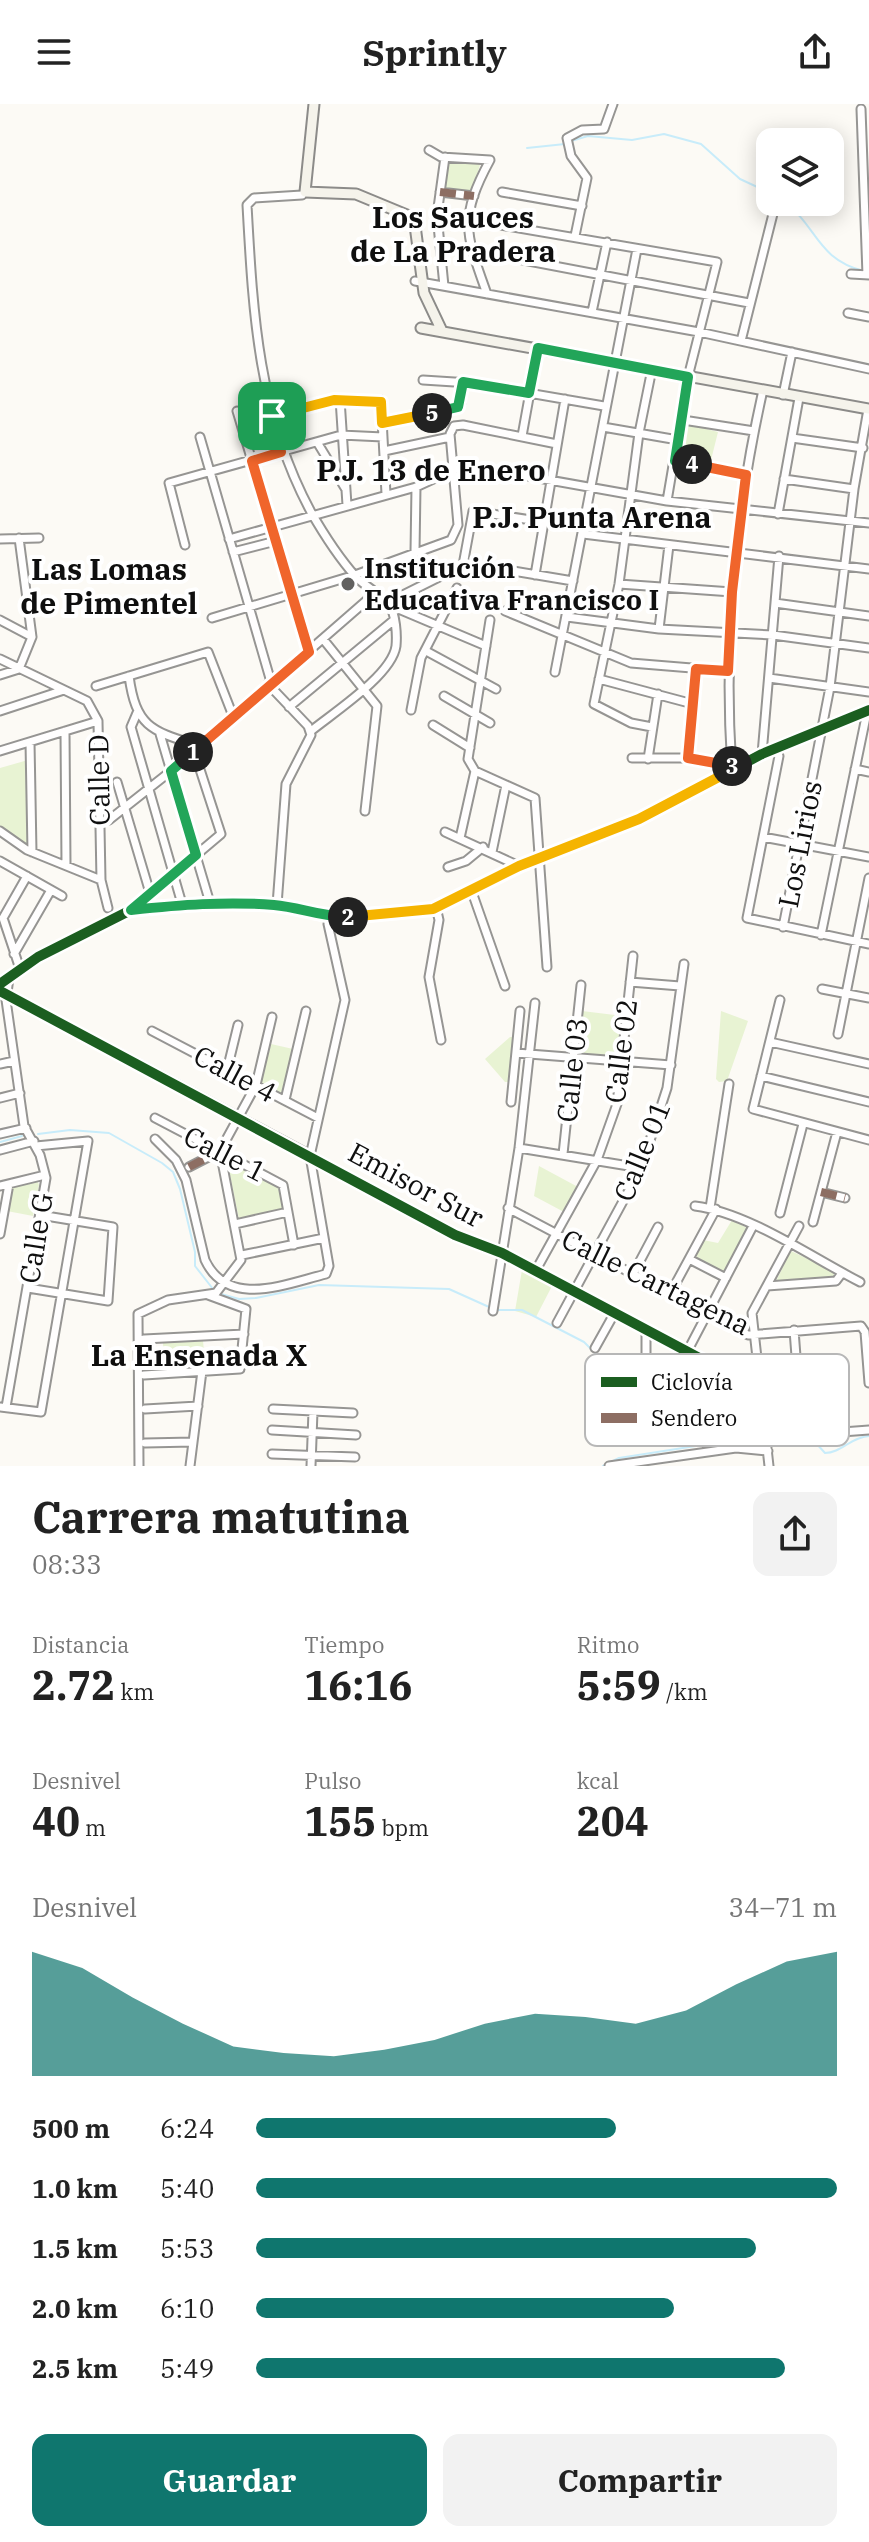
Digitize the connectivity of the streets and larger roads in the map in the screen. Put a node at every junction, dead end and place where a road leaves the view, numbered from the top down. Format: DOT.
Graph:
graph roads {
  1 [pos="314,104"];
  2 [pos="613,104"];
  3 [pos="861,109"];
  4 [pos="429,150"];
  5 [pos="445,157"];
  6 [pos="866,188"];
  7 [pos="440,192"];
  8 [pos="502,192"];
  9 [pos="302,195"];
  10 [pos="474,196"];
  11 [pos="582,206"];
  12 [pos="772,216"];
  13 [pos="495,224"];
  14 [pos="867,228"];
  15 [pos="575,236"];
  16 [pos="607,242"];
  17 [pos="637,249"];
  18 [pos="507,257"];
  19 [pos="868,273"];
  20 [pos="851,274"];
  21 [pos="600,275"];
  22 [pos="630,280"];
  23 [pos="418,282"];
  24 [pos="444,286"];
  25 [pos="487,294"];
  26 [pos="710,296"];
  27 [pos="749,303"];
  28 [pos="592,312"];
  29 [pos="848,313"];
  30 [pos="869,317"];
  31 [pos="623,318"];
  32 [pos="421,328"];
  33 [pos="442,331"];
  34 [pos="699,332"];
  35 [pos="741,341"];
  36 [pos="538,348"];
  37 [pos="792,352"];
  38 [pos="613,361"];
  39 [pos="652,369"];
  40 [pos="869,369"];
  41 [pos="688,377"];
  42 [pos="423,380"];
  43 [pos="463,382"];
  44 [pos="763,390"];
  45 [pos="529,393"];
  46 [pos="783,395"];
  47 [pos="799,398"];
  48 [pos="340,399"];
  49 [pos="565,399"];
  50 [pos="604,406"];
  51 [pos="868,409"];
  52 [pos="237,411"];
  53 [pos="272,416"];
  54 [pos="683,420"];
  55 [pos="382,423"];
  56 [pos="603,427"];
  57 [pos="754,431"];
  58 [pos="639,433"];
  59 [pos="341,435"];
  60 [pos="522,436"];
  61 [pos="200,437"];
  62 [pos="383,437"];
  63 [pos="450,437"];
  64 [pos="792,438"];
  65 [pos="678,440"];
  66 [pos="317,442"];
  67 [pos="557,444"];
  68 [pos="863,448"];
  69 [pos="384,451"];
  70 [pos="281,452"];
  71 [pos="252,461"];
  72 [pos="675,461"];
  73 [pos="455,469"];
  74 [pos="210,472"];
  75 [pos="859,472"];
  76 [pos="869,474"];
  77 [pos="746,475"];
  78 [pos="784,479"];
  79 [pos="551,480"];
  80 [pos="416,487"];
  81 [pos="590,487"];
  82 [pos="345,488"];
  83 [pos="854,489"];
  84 [pos="386,494"];
  85 [pos="631,494"];
  86 [pos="667,501"];
  87 [pos="347,505"];
  88 [pos="740,510"];
  89 [pos="312,514"];
  90 [pos="778,514"];
  91 [pos="850,521"];
  92 [pos="544,522"];
  93 [pos="869,523"];
  94 [pos="271,527"];
  95 [pos="583,534"];
  96 [pos="19,538"];
  97 [pos="39,538"];
  98 [pos="0,539"];
  99 [pos="229,539"];
  100 [pos="276,541"];
  101 [pos="623,541"];
  102 [pos="185,545"];
  103 [pos="669,545"];
  104 [pos="233,552"];
  105 [pos="415,552"];
  106 [pos="736,552"];
  107 [pos="779,556"];
  108 [pos="844,565"];
  109 [pos="501,569"];
  110 [pos="869,569"];
  111 [pos="355,575"];
  112 [pos="535,575"];
  113 [pos="573,581"];
  114 [pos="619,584"];
  115 [pos="457,588"];
  116 [pos="665,589"];
  117 [pos="732,592"];
  118 [pos="291,594"];
  119 [pos="374,594"];
  120 [pos="775,603"];
  121 [pos="388,604"];
  122 [pos="249,607"];
  123 [pos="505,611"];
  124 [pos="838,612"];
  125 [pos="869,616"];
  126 [pos="567,617"];
  127 [pos="212,618"];
  128 [pos="0,620"];
  129 [pos="394,620"];
  130 [pos="490,620"];
  131 [pos="611,623"];
  132 [pos="439,625"];
  133 [pos="659,629"];
  134 [pos="730,634"];
  135 [pos="773,635"];
  136 [pos="32,637"];
  137 [pos="564,637"];
  138 [pos="323,639"];
  139 [pos="835,642"];
  140 [pos="486,646"];
  141 [pos="869,648"];
  142 [pos="426,651"];
  143 [pos="309,652"];
  144 [pos="604,653"];
  145 [pos="0,659"];
  146 [pos="343,663"];
  147 [pos="19,669"];
  148 [pos="696,669"];
  149 [pos="728,671"];
  150 [pos="555,672"];
  151 [pos="0,675"];
  152 [pos="129,676"];
  153 [pos="769,678"];
  154 [pos="599,679"];
  155 [pos="481,681"];
  156 [pos="269,683"];
  157 [pos="96,686"];
  158 [pos="830,687"];
  159 [pos="365,688"];
  160 [pos="496,689"];
  161 [pos="64,690"];
  162 [pos="869,692"];
  163 [pos="658,694"];
  164 [pos="444,696"];
  165 [pos="693,704"];
  166 [pos="289,707"];
  167 [pos="411,710"];
  168 [pos="0,711"];
  169 [pos="868,711"];
  170 [pos="137,713"];
  171 [pos="475,714"];
  172 [pos="233,716"];
  173 [pos="98,721"];
  174 [pos="490,723"];
  175 [pos="433,725"];
  176 [pos="652,727"];
  177 [pos="65,731"];
  178 [pos="311,731"];
  179 [pos="822,732"];
  180 [pos="160,734"];
  181 [pos="865,738"];
  182 [pos="30,742"];
  183 [pos="197,748"];
  184 [pos="470,748"];
  185 [pos="774,750"];
  186 [pos="0,751"];
  187 [pos="762,754"];
  188 [pos="632,758"];
  189 [pos="688,758"];
  190 [pos="648,759"];
  191 [pos="732,767"];
  192 [pos="855,769"];
  193 [pos="171,771"];
  194 [pos="475,771"];
  195 [pos="869,772"];
  196 [pos="117,782"];
  197 [pos="506,785"];
  198 [pos="150,788"];
  199 [pos="124,808"];
  200 [pos="365,811"];
  201 [pos="109,820"];
  202 [pos="0,831"];
  203 [pos="445,832"];
  204 [pos="763,837"];
  205 [pos="460,838"];
  206 [pos="798,844"];
  207 [pos="483,847"];
  208 [pos="32,852"];
  209 [pos="492,852"];
  210 [pos="838,852"];
  211 [pos="196,855"];
  212 [pos="541,857"];
  213 [pos="869,857"];
  214 [pos="0,861"];
  215 [pos="66,865"];
  216 [pos="519,866"];
  217 [pos="448,867"];
  218 [pos="174,873"];
  219 [pos="27,876"];
  220 [pos="869,878"];
  221 [pos="101,880"];
  222 [pos="51,890"];
  223 [pos="472,892"];
  224 [pos="150,893"];
  225 [pos="62,896"];
  226 [pos="210,903"];
  227 [pos="182,904"];
  228 [pos="277,905"];
  229 [pos="436,907"];
  230 [pos="108,908"];
  231 [pos="131,910"];
  232 [pos="328,924"];
  233 [pos="783,927"];
  234 [pos="3,930"];
  235 [pos="821,935"];
  236 [pos="857,942"];
  237 [pos="869,944"];
  238 [pos="14,954"];
  239 [pos="633,956"];
  240 [pos="684,964"];
  241 [pos="547,967"];
  242 [pos="20,969"];
  243 [pos="4,981"];
  244 [pos="630,982"];
  245 [pos="581,985"];
  246 [pos="505,986"];
  247 [pos="680,986"];
  248 [pos="822,989"];
  249 [pos="4,993"];
  250 [pos="845,993"];
  251 [pos="869,998"];
  252 [pos="780,1000"];
  253 [pos="535,1003"];
  254 [pos="306,1011"];
  255 [pos="520,1011"];
  256 [pos="272,1017"];
  257 [pos="238,1025"];
  258 [pos="10,1028"];
  259 [pos="0,1031"];
  260 [pos="152,1031"];
  261 [pos="838,1034"];
  262 [pos="441,1040"];
  263 [pos="770,1042"];
  264 [pos="516,1053"];
  265 [pos="530,1054"];
  266 [pos="574,1058"];
  267 [pos="14,1061"];
  268 [pos="621,1062"];
  269 [pos="0,1064"];
  270 [pos="869,1064"];
  271 [pos="671,1065"];
  272 [pos="227,1070"];
  273 [pos="761,1076"];
  274 [pos="729,1084"];
  275 [pos="256,1085"];
  276 [pos="20,1093"];
  277 [pos="0,1098"];
  278 [pos="285,1100"];
  279 [pos="511,1102"];
  280 [pos="869,1102"];
  281 [pos="155,1118"];
  282 [pos="318,1118"];
  283 [pos="238,1119"];
  284 [pos="803,1124"];
  285 [pos="26,1128"];
  286 [pos="837,1132"];
  287 [pos="0,1134"];
  288 [pos="155,1139"];
  289 [pos="869,1140"];
  290 [pos="35,1144"];
  291 [pos="519,1148"];
  292 [pos="0,1150"];
  293 [pos="220,1151"];
  294 [pos="563,1154"];
  295 [pos="310,1156"];
  296 [pos="597,1160"];
  297 [pos="189,1167"];
  298 [pos="641,1168"];
  299 [pos="45,1175"];
  300 [pos="4,1185"];
  301 [pos="821,1192"];
  302 [pos="845,1198"];
  303 [pos="695,1206"];
  304 [pos="508,1208"];
  305 [pos="713,1208"];
  306 [pos="288,1212"];
  307 [pos="780,1213"];
  308 [pos="40,1215"];
  309 [pos="74,1221"];
  310 [pos="813,1222"];
  311 [pos="235,1224"];
  312 [pos="753,1226"];
  313 [pos="799,1226"];
  314 [pos="658,1227"];
  315 [pos="557,1233"];
  316 [pos="0,1234"];
  317 [pos="324,1238"];
  318 [pos="294,1245"];
  319 [pos="789,1245"];
  320 [pos="502,1253"];
  321 [pos="595,1253"];
  322 [pos="242,1255"];
  323 [pos="689,1259"];
  324 [pos="536,1270"];
  325 [pos="842,1273"];
  326 [pos="633,1274"];
  327 [pos="726,1278"];
  328 [pos="860,1282"];
  329 [pos="225,1284"];
  330 [pos="767,1286"];
  331 [pos="28,1288"];
  332 [pos="574,1292"];
  333 [pos="63,1294"];
  334 [pos="670,1294"];
  335 [pos="208,1295"];
  336 [pos="493,1311"];
  337 [pos="707,1313"];
  338 [pos="614,1314"];
  339 [pos="557,1323"];
  340 [pos="794,1330"];
  341 [pos="646,1331"];
  342 [pos="244,1334"];
  343 [pos="754,1335"];
  344 [pos="144,1339"];
  345 [pos="595,1348"];
  346 [pos="687,1352"];
  347 [pos="646,1354"];
  348 [pos="691,1354"];
  349 [pos="756,1354"];
  350 [pos="796,1354"];
  351 [pos="202,1371"];
  352 [pos="0,1374"];
  353 [pos="144,1375"];
  354 [pos="13,1376"];
  355 [pos="869,1383"];
  356 [pos="198,1406"];
  357 [pos="3,1407"];
  358 [pos="145,1409"];
  359 [pos="273,1409"];
  360 [pos="313,1411"];
  361 [pos="353,1413"];
  362 [pos="272,1430"];
  363 [pos="312,1432"];
  364 [pos="356,1435"];
  365 [pos="193,1442"];
  366 [pos="145,1443"];
  367 [pos="768,1446"];
  368 [pos="768,1451"];
  369 [pos="272,1454"];
  370 [pos="311,1456"];
  371 [pos="355,1457"];
  372 [pos="649,1462"];
  373 [pos="139,1466"];
  374 [pos="190,1466"];
  375 [pos="311,1466"];
  376 [pos="609,1466"];
  377 [pos="769,1466"];
  1 -- 23 [label="street"];
  2 -- 11 [label="street"];
  3 -- 6 [label="street"];
  4 -- 5 [label="street"];
  5 -- 7 [label="street"];
  5 -- 10 [label="street"];
  6 -- 14 [label="street"];
  7 -- 10 [label="street"];
  7 -- 24 [label="street"];
  8 -- 11 [label="street"];
  9 -- 53 [label="street"];
  10 -- 25 [label="street"];
  11 -- 15 [label="street"];
  12 -- 27 [label="street"];
  13 -- 15 [label="street"];
  14 -- 19 [label="street"];
  15 -- 16 [label="street"];
  16 -- 17 [label="street"];
  16 -- 21 [label="street"];
  17 -- 22 [label="street"];
  17 -- 26 [label="street"];
  18 -- 21 [label="street"];
  19 -- 20 [label="street"];
  21 -- 22 [label="street"];
  21 -- 28 [label="street"];
  22 -- 26 [label="street"];
  22 -- 31 [label="street"];
  23 -- 24 [label="street"];
  23 -- 33 [label="street"];
  24 -- 25 [label="street"];
  25 -- 28 [label="street"];
  26 -- 27 [label="street"];
  26 -- 34 [label="street"];
  27 -- 35 [label="street"];
  28 -- 31 [label="street"];
  29 -- 30 [label="street"];
  31 -- 34 [label="street"];
  31 -- 38 [label="street"];
  32 -- 33 [label="street"];
  33 -- 36 [label="street"];
  34 -- 35 [label="street"];
  34 -- 41 [label="street"];
  35 -- 37 [label="street"];
  36 -- 38 [label="street"];
  36 -- 45 [label="street"];
  37 -- 40 [label="street"];
  37 -- 46 [label="street"];
  38 -- 39 [label="street"];
  38 -- 50 [label="street"];
  39 -- 41 [label="street"];
  39 -- 58 [label="street"];
  41 -- 44 [label="street"];
  41 -- 54 [label="street"];
  42 -- 43 [label="street"];
  43 -- 45 [label="street"];
  43 -- 55 [label="street"];
  44 -- 46 [label="street"];
  44 -- 57 [label="street"];
  45 -- 49 [label="street"];
  45 -- 60 [label="street"];
  46 -- 47 [label="street"];
  47 -- 51 [label="street"];
  47 -- 64 [label="street"];
  48 -- 53 [label="street"];
  48 -- 55 [label="street"];
  48 -- 59 [label="street"];
  49 -- 50 [label="street"];
  49 -- 67 [label="street"];
  50 -- 56 [label="street"];
  51 -- 68 [label="street, Los Lirios"];
  52 -- 71 [label="street"];
  53 -- 70 [label="street"];
  54 -- 57 [label="street"];
  54 -- 65 [label="street"];
  55 -- 62 [label="street"];
  56 -- 58 [label="street"];
  56 -- 81 [label="street"];
  57 -- 77 [label="street"];
  58 -- 65 [label="street"];
  58 -- 85 [label="street"];
  59 -- 62 [label="street"];
  59 -- 66 [label="street"];
  59 -- 82 [label="street"];
  60 -- 63 [label="street"];
  60 -- 67 [label="street"];
  61 -- 74 [label="street"];
  62 -- 69 [label="street"];
  63 -- 69 [label="street"];
  63 -- 73 [label="street"];
  64 -- 68 [label="street"];
  64 -- 78 [label="street"];
  65 -- 72 [label="street"];
  66 -- 70 [label="street"];
  66 -- 82 [label="street"];
  67 -- 79 [label="street"];
  68 -- 75 [label="street, Los Lirios"];
  69 -- 84 [label="street"];
  70 -- 71 [label="street"];
  70 -- 89 [label="street"];
  71 -- 74 [label="street"];
  71 -- 94 [label="street"];
  72 -- 77 [label="street"];
  72 -- 86 [label="street"];
  73 -- 79 [label="street"];
  73 -- 80 [label="street"];
  73 -- 105 [label="street"];
  74 -- 99 [label="street"];
  74 -- 102 [label="street"];
  75 -- 76 [label="street"];
  75 -- 83 [label="street, Los Lirios"];
  77 -- 88 [label="street"];
  78 -- 83 [label="street"];
  78 -- 90 [label="street"];
  79 -- 81 [label="street"];
  79 -- 92 [label="street"];
  80 -- 84 [label="street"];
  80 -- 105 [label="street"];
  81 -- 85 [label="street"];
  81 -- 95 [label="street"];
  82 -- 87 [label="street"];
  83 -- 91 [label="street, Los Lirios"];
  84 -- 87 [label="street"];
  85 -- 86 [label="street"];
  85 -- 101 [label="street"];
  86 -- 88 [label="street"];
  87 -- 89 [label="street"];
  88 -- 90 [label="street"];
  88 -- 106 [label="street"];
  89 -- 94 [label="street"];
  89 -- 111 [label="street"];
  90 -- 91 [label="street"];
  91 -- 93 [label="street"];
  91 -- 108 [label="street, Los Lirios"];
  92 -- 112 [label="street"];
  92 -- 121 [label="street"];
  94 -- 99 [label="street"];
  94 -- 100 [label="street"];
  95 -- 101 [label="street"];
  95 -- 113 [label="street"];
  96 -- 97 [label="street"];
  96 -- 98 [label="street"];
  96 -- 136 [label="street"];
  99 -- 104 [label="street"];
  100 -- 104 [label="street"];
  100 -- 118 [label="street"];
  101 -- 103 [label="street"];
  101 -- 114 [label="street"];
  103 -- 106 [label="street"];
  103 -- 116 [label="street"];
  104 -- 122 [label="street"];
  105 -- 111 [label="street"];
  106 -- 107 [label="street"];
  106 -- 117 [label="street"];
  107 -- 108 [label="street"];
  107 -- 120 [label="street"];
  108 -- 110 [label="street"];
  108 -- 124 [label="street, Los Lirios"];
  109 -- 112 [label="street"];
  111 -- 118 [label="street"];
  111 -- 119 [label="street"];
  112 -- 113 [label="street"];
  113 -- 126 [label="street"];
  114 -- 116 [label="street"];
  114 -- 131 [label="street"];
  115 -- 132 [label="street"];
  116 -- 117 [label="street"];
  116 -- 133 [label="street"];
  117 -- 134 [label="street"];
  118 -- 122 [label="street"];
  118 -- 143 [label="street"];
  119 -- 121 [label="street"];
  119 -- 138 [label="street"];
  120 -- 124 [label="street"];
  120 -- 135 [label="street"];
  121 -- 129 [label="street"];
  121 -- 132 [label="street"];
  122 -- 127 [label="street"];
  122 -- 156 [label="street"];
  123 -- 137 [label="street"];
  124 -- 125 [label="street"];
  124 -- 139 [label="street, Los Lirios"];
  126 -- 131 [label="street"];
  126 -- 137 [label="street"];
  128 -- 136 [label="street"];
  129 -- 146 [label="street"];
  129 -- 159 [label="street"];
  130 -- 140 [label="street"];
  131 -- 133 [label="street"];
  131 -- 144 [label="street"];
  132 -- 140 [label="street"];
  132 -- 142 [label="street"];
  133 -- 134 [label="street"];
  134 -- 135 [label="street"];
  134 -- 149 [label="street"];
  135 -- 139 [label="street"];
  135 -- 153 [label="street"];
  136 -- 147 [label="street"];
  137 -- 144 [label="street"];
  137 -- 150 [label="street"];
  138 -- 143 [label="street"];
  138 -- 146 [label="street"];
  139 -- 141 [label="street"];
  139 -- 158 [label="street, Los Lirios"];
  140 -- 155 [label="street"];
  142 -- 155 [label="street"];
  142 -- 167 [label="street"];
  143 -- 156 [label="street"];
  144 -- 148 [label="street"];
  144 -- 154 [label="street"];
  145 -- 147 [label="street, Calle D"];
  146 -- 159 [label="street"];
  146 -- 166 [label="street"];
  147 -- 151 [label="street"];
  147 -- 161 [label="street, Calle D"];
  148 -- 149 [label="street"];
  148 -- 165 [label="street"];
  149 -- 191 [label="street"];
  152 -- 157 [label="street"];
  152 -- 170 [label="street"];
  152 -- 172 [label="street"];
  153 -- 158 [label="street"];
  153 -- 187 [label="street"];
  154 -- 163 [label="street"];
  154 -- 176 [label="street"];
  155 -- 160 [label="street"];
  155 -- 171 [label="street"];
  156 -- 166 [label="street"];
  156 -- 172 [label="street"];
  158 -- 162 [label="street"];
  158 -- 179 [label="street, Los Lirios"];
  159 -- 178 [label="street"];
  159 -- 200 [label="street"];
  161 -- 168 [label="street"];
  161 -- 173 [label="street, Calle D"];
  163 -- 165 [label="street"];
  163 -- 176 [label="street"];
  164 -- 171 [label="street"];
  165 -- 189 [label="street"];
  166 -- 178 [label="street"];
  169 -- 179 [label="street"];
  169 -- 181 [label="street"];
  170 -- 180 [label="street"];
  170 -- 198 [label="street"];
  171 -- 174 [label="street"];
  171 -- 184 [label="street"];
  172 -- 183 [label="street"];
  173 -- 177 [label="street"];
  173 -- 221 [label="street, Calle D"];
  175 -- 184 [label="street"];
  176 -- 190 [label="street"];
  177 -- 182 [label="street"];
  177 -- 215 [label="street"];
  178 -- 228 [label="street"];
  179 -- 185 [label="street"];
  179 -- 206 [label="street, Los Lirios"];
  180 -- 183 [label="street"];
  180 -- 193 [label="street"];
  181 -- 192 [label="street"];
  182 -- 186 [label="street"];
  182 -- 208 [label="street"];
  183 -- 193 [label="street"];
  183 -- 211 [label="street"];
  184 -- 194 [label="street"];
  185 -- 187 [label="street"];
  185 -- 204 [label="street"];
  187 -- 191 [label="street"];
  188 -- 190 [label="street"];
  189 -- 190 [label="street"];
  189 -- 191 [label="street"];
  191 -- 212 [label="street"];
  192 -- 195 [label="street"];
  192 -- 210 [label="street"];
  193 -- 198 [label="street"];
  193 -- 211 [label="street"];
  194 -- 197 [label="street"];
  194 -- 205 [label="street"];
  196 -- 199 [label="street"];
  197 -- 209 [label="street"];
  197 -- 212 [label="street"];
  198 -- 199 [label="street"];
  198 -- 218 [label="street"];
  199 -- 201 [label="street"];
  199 -- 224 [label="street"];
  202 -- 208 [label="street"];
  203 -- 205 [label="street"];
  204 -- 206 [label="street"];
  204 -- 233 [label="street"];
  205 -- 207 [label="street"];
  206 -- 210 [label="street"];
  206 -- 233 [label="street, Los Lirios"];
  207 -- 209 [label="street"];
  207 -- 217 [label="street"];
  208 -- 215 [label="street"];
  209 -- 216 [label="street"];
  210 -- 213 [label="street"];
  210 -- 235 [label="street"];
  211 -- 218 [label="street"];
  211 -- 226 [label="street"];
  212 -- 216 [label="street"];
  212 -- 241 [label="street"];
  214 -- 219 [label="street"];
  215 -- 221 [label="street"];
  216 -- 223 [label="street"];
  218 -- 224 [label="street"];
  218 -- 227 [label="street"];
  219 -- 222 [label="street"];
  219 -- 234 [label="street"];
  220 -- 236 [label="street"];
  221 -- 230 [label="street, Calle D"];
  222 -- 225 [label="street"];
  222 -- 238 [label="street"];
  223 -- 229 [label="street"];
  223 -- 246 [label="street"];
  224 -- 231 [label="street"];
  226 -- 227 [label="street"];
  226 -- 228 [label="street"];
  227 -- 231 [label="street"];
  228 -- 229 [label="street"];
  229 -- 262 [label="street"];
  231 -- 242 [label="street"];
  232 -- 282 [label="street"];
  233 -- 235 [label="street"];
  234 -- 238 [label="street"];
  235 -- 236 [label="street"];
  236 -- 237 [label="street"];
  236 -- 250 [label="street"];
  238 -- 242 [label="street"];
  239 -- 244 [label="street, Calle 02"];
  240 -- 247 [label="street, Calle 01"];
  242 -- 243 [label="street"];
  243 -- 249 [label="street, Calle G"];
  244 -- 247 [label="street"];
  244 -- 268 [label="street, Calle 02"];
  245 -- 266 [label="street, Calle 03"];
  247 -- 271 [label="street, Calle 01"];
  248 -- 250 [label="street"];
  249 -- 258 [label="street, Calle G"];
  249 -- 283 [label="street"];
  250 -- 251 [label="street"];
  250 -- 261 [label="street"];
  252 -- 263 [label="street"];
  253 -- 265 [label="street"];
  254 -- 278 [label="street"];
  255 -- 264 [label="street"];
  256 -- 275 [label="street"];
  257 -- 272 [label="street"];
  258 -- 259 [label="street"];
  258 -- 267 [label="street, Calle G"];
  260 -- 272 [label="street, Calle 4"];
  263 -- 270 [label="street"];
  263 -- 273 [label="street"];
  264 -- 265 [label="street"];
  264 -- 279 [label="street"];
  265 -- 266 [label="street"];
  265 -- 291 [label="street"];
  266 -- 268 [label="street"];
  266 -- 294 [label="street, Calle 03"];
  267 -- 269 [label="street"];
  267 -- 276 [label="street, Calle G"];
  268 -- 271 [label="street"];
  268 -- 296 [label="street, Calle 02"];
  271 -- 298 [label="street, Calle 01"];
  272 -- 275 [label="street, Calle 4"];
  273 -- 280 [label="street"];
  273 -- 284 [label="street"];
  274 -- 305 [label="street"];
  275 -- 278 [label="street, Calle 4"];
  275 -- 283 [label="street"];
  276 -- 277 [label="street"];
  276 -- 285 [label="street, Calle G"];
  278 -- 282 [label="street, Calle 4"];
  281 -- 293 [label="street, Calle 1"];
  282 -- 295 [label="street"];
  283 -- 293 [label="street"];
  283 -- 295 [label="street"];
  284 -- 286 [label="street"];
  284 -- 307 [label="street"];
  285 -- 287 [label="street"];
  285 -- 290 [label="street, Calle G"];
  286 -- 289 [label="street"];
  286 -- 301 [label="street"];
  288 -- 329 [label="street"];
  290 -- 292 [label="street"];
  290 -- 299 [label="street, Calle G"];
  290 -- 309 [label="street"];
  291 -- 294 [label="street"];
  291 -- 304 [label="street"];
  293 -- 297 [label="street"];
  293 -- 306 [label="street, Calle 1"];
  293 -- 311 [label="street"];
  294 -- 296 [label="street"];
  295 -- 317 [label="street"];
  295 -- 320 [label="street, Emisor Sur"];
  296 -- 298 [label="street"];
  296 -- 315 [label="street, Calle 02"];
  298 -- 321 [label="street, Calle 01"];
  299 -- 300 [label="street"];
  299 -- 308 [label="street, Calle G"];
  300 -- 316 [label="street"];
  301 -- 302 [label="street"];
  301 -- 310 [label="street"];
  303 -- 305 [label="street"];
  304 -- 315 [label="street, Calle Cartagena"];
  304 -- 320 [label="street"];
  305 -- 312 [label="street"];
  305 -- 323 [label="street"];
  306 -- 311 [label="street"];
  306 -- 318 [label="street, Calle 1"];
  308 -- 309 [label="street"];
  308 -- 331 [label="street, Calle G"];
  309 -- 333 [label="street"];
  309 -- 333 [label="street"];
  311 -- 322 [label="street"];
  312 -- 319 [label="street"];
  312 -- 327 [label="street"];
  313 -- 319 [label="street"];
  314 -- 326 [label="street"];
  315 -- 321 [label="street, Calle Cartagena"];
  315 -- 324 [label="street, Calle 02"];
  317 -- 318 [label="street"];
  317 -- 329 [label="street"];
  318 -- 322 [label="street"];
  319 -- 325 [label="street"];
  319 -- 330 [label="street"];
  320 -- 324 [label="street"];
  320 -- 336 [label="street"];
  321 -- 326 [label="street, Calle Cartagena"];
  321 -- 332 [label="street, Calle 01"];
  322 -- 329 [label="street"];
  323 -- 327 [label="street"];
  323 -- 334 [label="street"];
  324 -- 332 [label="street"];
  325 -- 328 [label="street"];
  325 -- 330 [label="street"];
  326 -- 334 [label="street, Calle Cartagena"];
  327 -- 337 [label="street"];
  329 -- 335 [label="street"];
  330 -- 343 [label="street"];
  331 -- 333 [label="street"];
  331 -- 354 [label="street, Calle G"];
  332 -- 338 [label="street"];
  332 -- 339 [label="street, Calle 01"];
  333 -- 357 [label="street"];
  334 -- 337 [label="street, Calle Cartagena"];
  335 -- 342 [label="street"];
  335 -- 373 [label="street"];
  337 -- 343 [label="street, Calle Cartagena"];
  337 -- 346 [label="street"];
  338 -- 341 [label="street"];
  338 -- 345 [label="street"];
  340 -- 343 [label="street, Calle Cartagena"];
  340 -- 350 [label="street"];
  340 -- 355 [label="street, Calle Cartagena"];
  341 -- 346 [label="street"];
  341 -- 347 [label="street"];
  342 -- 344 [label="street"];
  342 -- 351 [label="street"];
  343 -- 349 [label="street"];
  346 -- 348 [label="street"];
  351 -- 353 [label="street"];
  351 -- 356 [label="street"];
  352 -- 354 [label="street"];
  354 -- 357 [label="street, Calle G"];
  356 -- 358 [label="street"];
  356 -- 365 [label="street"];
  359 -- 360 [label="street"];
  360 -- 361 [label="street"];
  360 -- 363 [label="street"];
  362 -- 363 [label="street"];
  363 -- 364 [label="street"];
  363 -- 370 [label="street"];
  365 -- 366 [label="street"];
  365 -- 374 [label="street"];
  367 -- 368 [label="street"];
  368 -- 372 [label="street"];
  368 -- 377 [label="street"];
  369 -- 370 [label="street"];
  370 -- 371 [label="street"];
  370 -- 375 [label="street"];
  372 -- 376 [label="street"];
}
